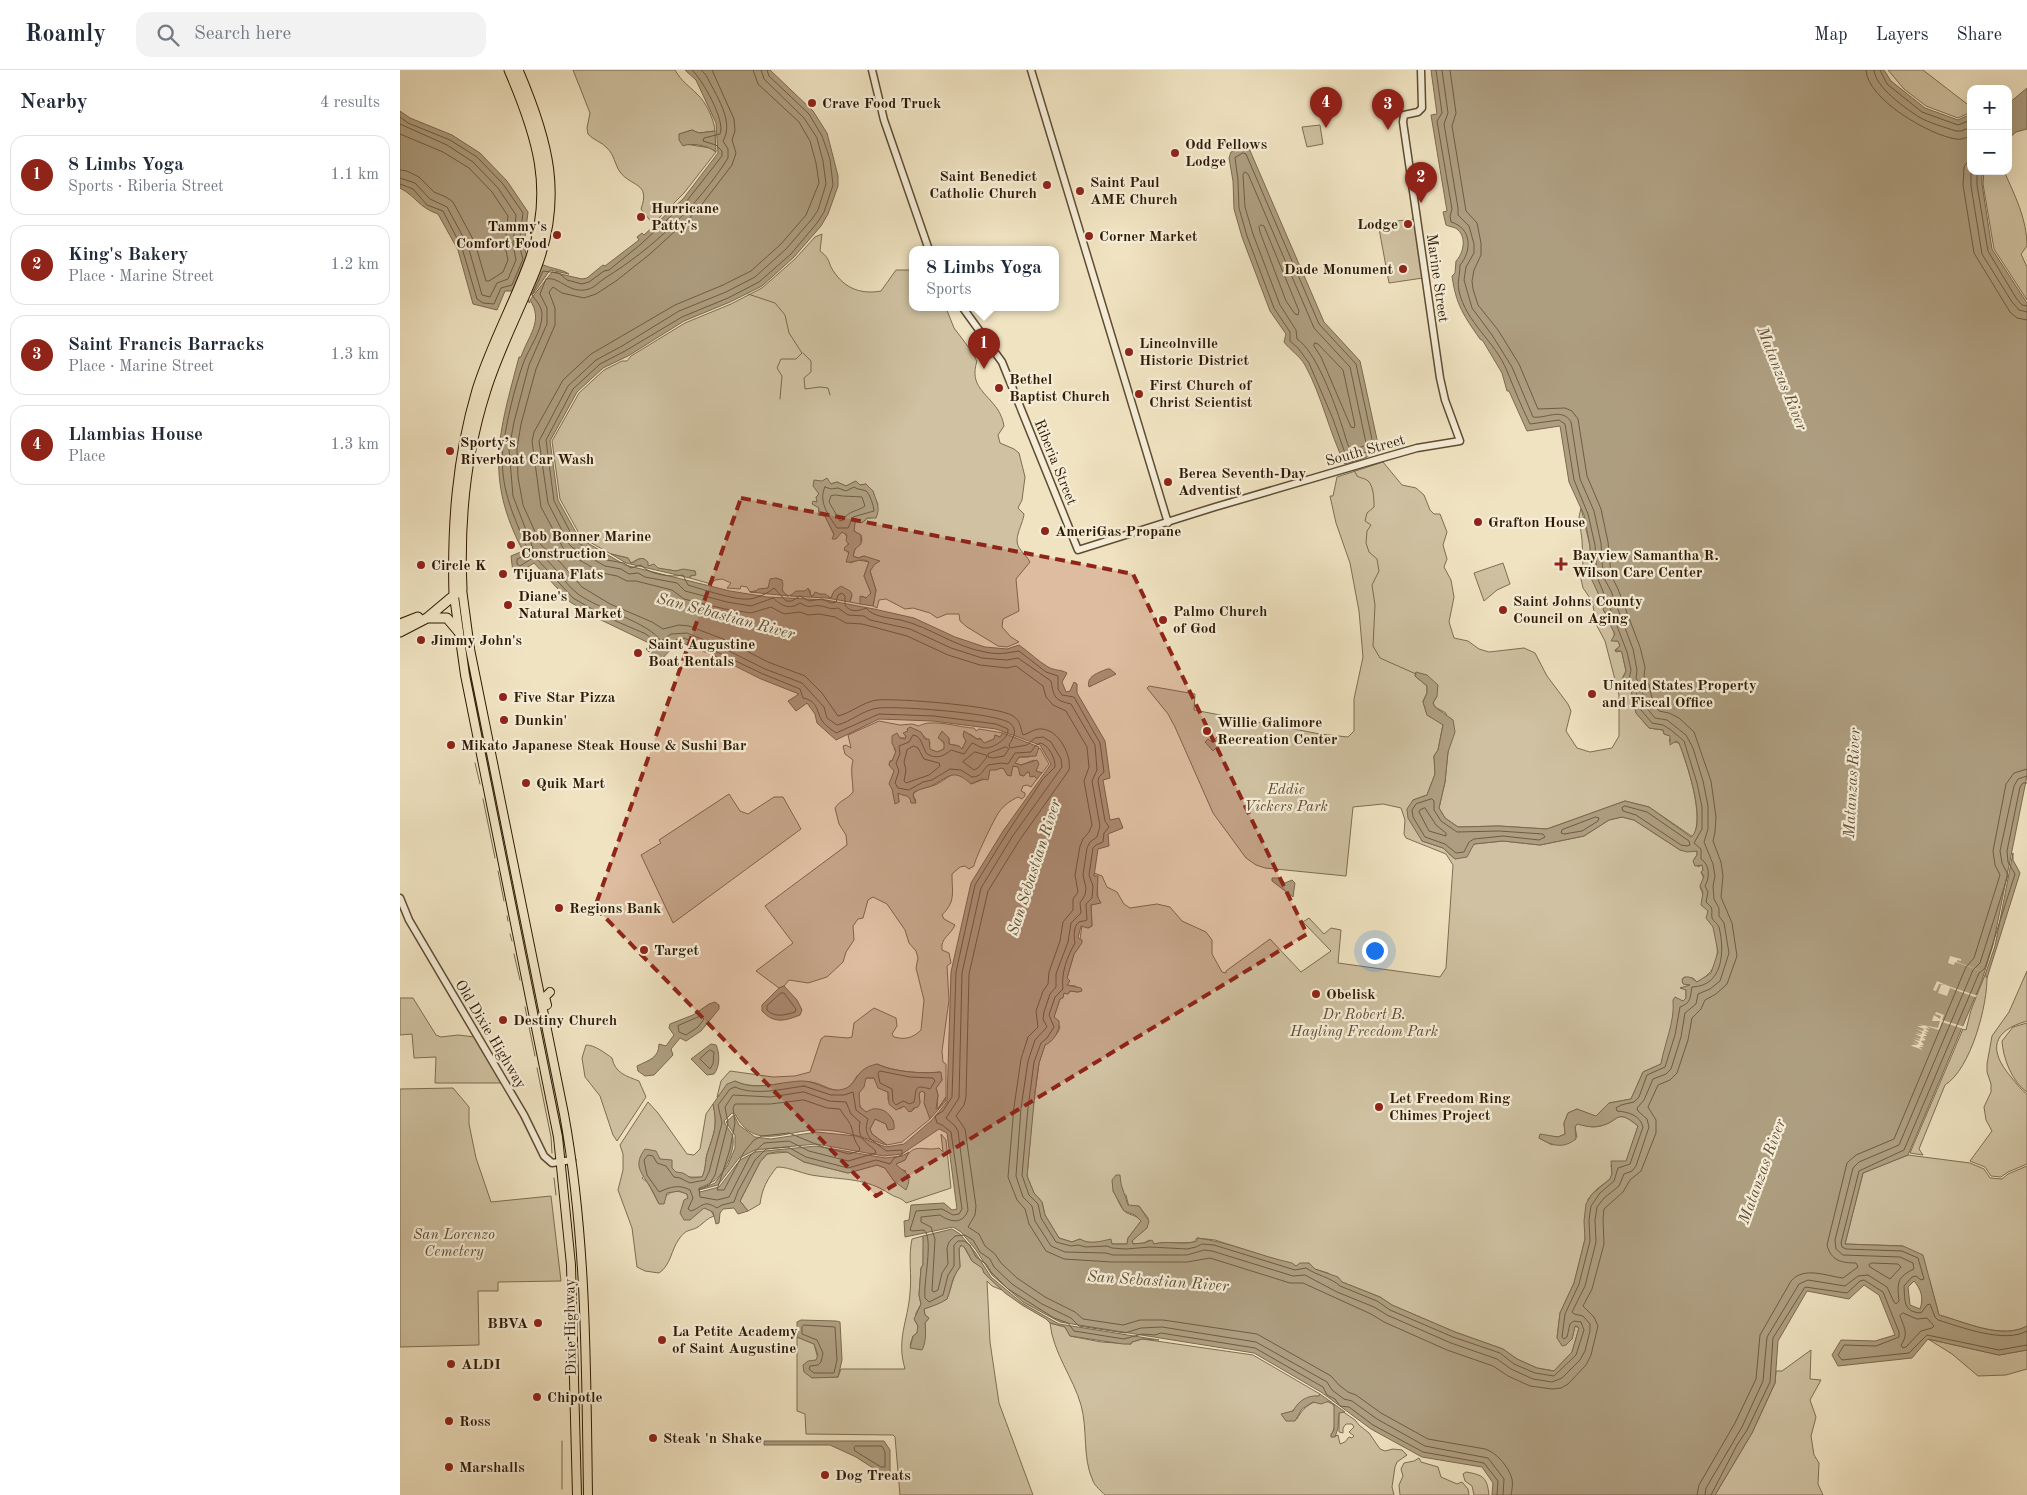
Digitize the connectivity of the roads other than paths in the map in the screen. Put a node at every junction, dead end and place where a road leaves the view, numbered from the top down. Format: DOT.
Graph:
graph roads {
  1 [pos="509,70"];
  2 [pos="518,70"];
  3 [pos="872,70"];
  4 [pos="1031,70"];
  5 [pos="1421,70"];
  6 [pos="928,246"];
  7 [pos="965,311"];
  8 [pos="1460,441"];
  9 [pos="1168,523"];
  10 [pos="1078,550"];
  11 [pos="457,592"];
  12 [pos="427,618"];
  13 [pos="400,624"];
  14 [pos="458,631"];
  15 [pos="400,632"];
  16 [pos="470,698"];
  17 [pos="488,735"];
  18 [pos="482,760"];
  19 [pos="493,762"];
  20 [pos="503,765"];
  21 [pos="508,836"];
  22 [pos="513,860"];
  23 [pos="400,898"];
  24 [pos="512,908"];
  25 [pos="516,927"];
  26 [pos="533,960"];
  27 [pos="540,992"];
  28 [pos="550,992"];
  29 [pos="530,994"];
  30 [pos="552,1054"];
  31 [pos="556,1074"];
  32 [pos="572,1160"];
  33 [pos="561,1162"];
  34 [pos="571,1254"];
  35 [pos="583,1292"];
  36 [pos="584,1320"];
  37 [pos="576,1322"];
  38 [pos="573,1332"];
  39 [pos="586,1404"];
  40 [pos="577,1495"];
  41 [pos="588,1495"];
  1 -- 11 [label="highway"];
  2 -- 11 [label="highway"];
  3 -- 6 [label="street"];
  4 -- 9 [label="street"];
  5 -- 8 [label="street, Marine Street"];
  7 -- 10 [label="street, Riberia Street"];
  8 -- 9 [label="street, South Street"];
  9 -- 10 [label="street, South Street"];
  11 -- 12 [label="highway"];
  11 -- 13 [label="highway"];
  11 -- 14 [label="main road"];
  11 -- 17 [label="main road"];
  12 -- 14 [label="highway"];
  12 -- 15 [label="highway"];
  14 -- 16 [label="main road"];
  16 -- 17 [label="main road"];
  16 -- 18 [label="main road"];
  16 -- 19 [label="main road"];
  17 -- 19 [label="main road"];
  18 -- 21 [label="main road"];
  18 -- 24 [label="main road"];
  19 -- 21 [label="main road"];
  20 -- 22 [label="main road"];
  21 -- 22 [label="main road"];
  22 -- 26 [label="main road"];
  23 -- 33 [label="street, Old Dixie Highway"];
  24 -- 25 [label="main road"];
  24 -- 26 [label="main road"];
  25 -- 27 [label="main road"];
  25 -- 29 [label="main road"];
  26 -- 27 [label="main road"];
  27 -- 30 [label="main road"];
  28 -- 31 [label="main road"];
  29 -- 30 [label="main road"];
  29 -- 33 [label="main road, Dixie Highway"];
  30 -- 31 [label="main road"];
  31 -- 32 [label="main road, Dixie Highway"];
  32 -- 33 [label="street"];
  32 -- 35 [label="main road, Dixie Highway"];
  33 -- 34 [label="main road, Dixie Highway"];
  33 -- 35 [label="main road"];
  34 -- 36 [label="main road"];
  34 -- 38 [label="main road, Dixie Highway"];
  35 -- 36 [label="main road, Dixie Highway"];
  36 -- 37 [label="main road"];
  36 -- 39 [label="main road, Dixie Highway"];
  37 -- 38 [label="main road"];
  37 -- 39 [label="main road"];
  38 -- 40 [label="main road, Dixie Highway"];
  39 -- 41 [label="main road, Dixie Highway"];
}
